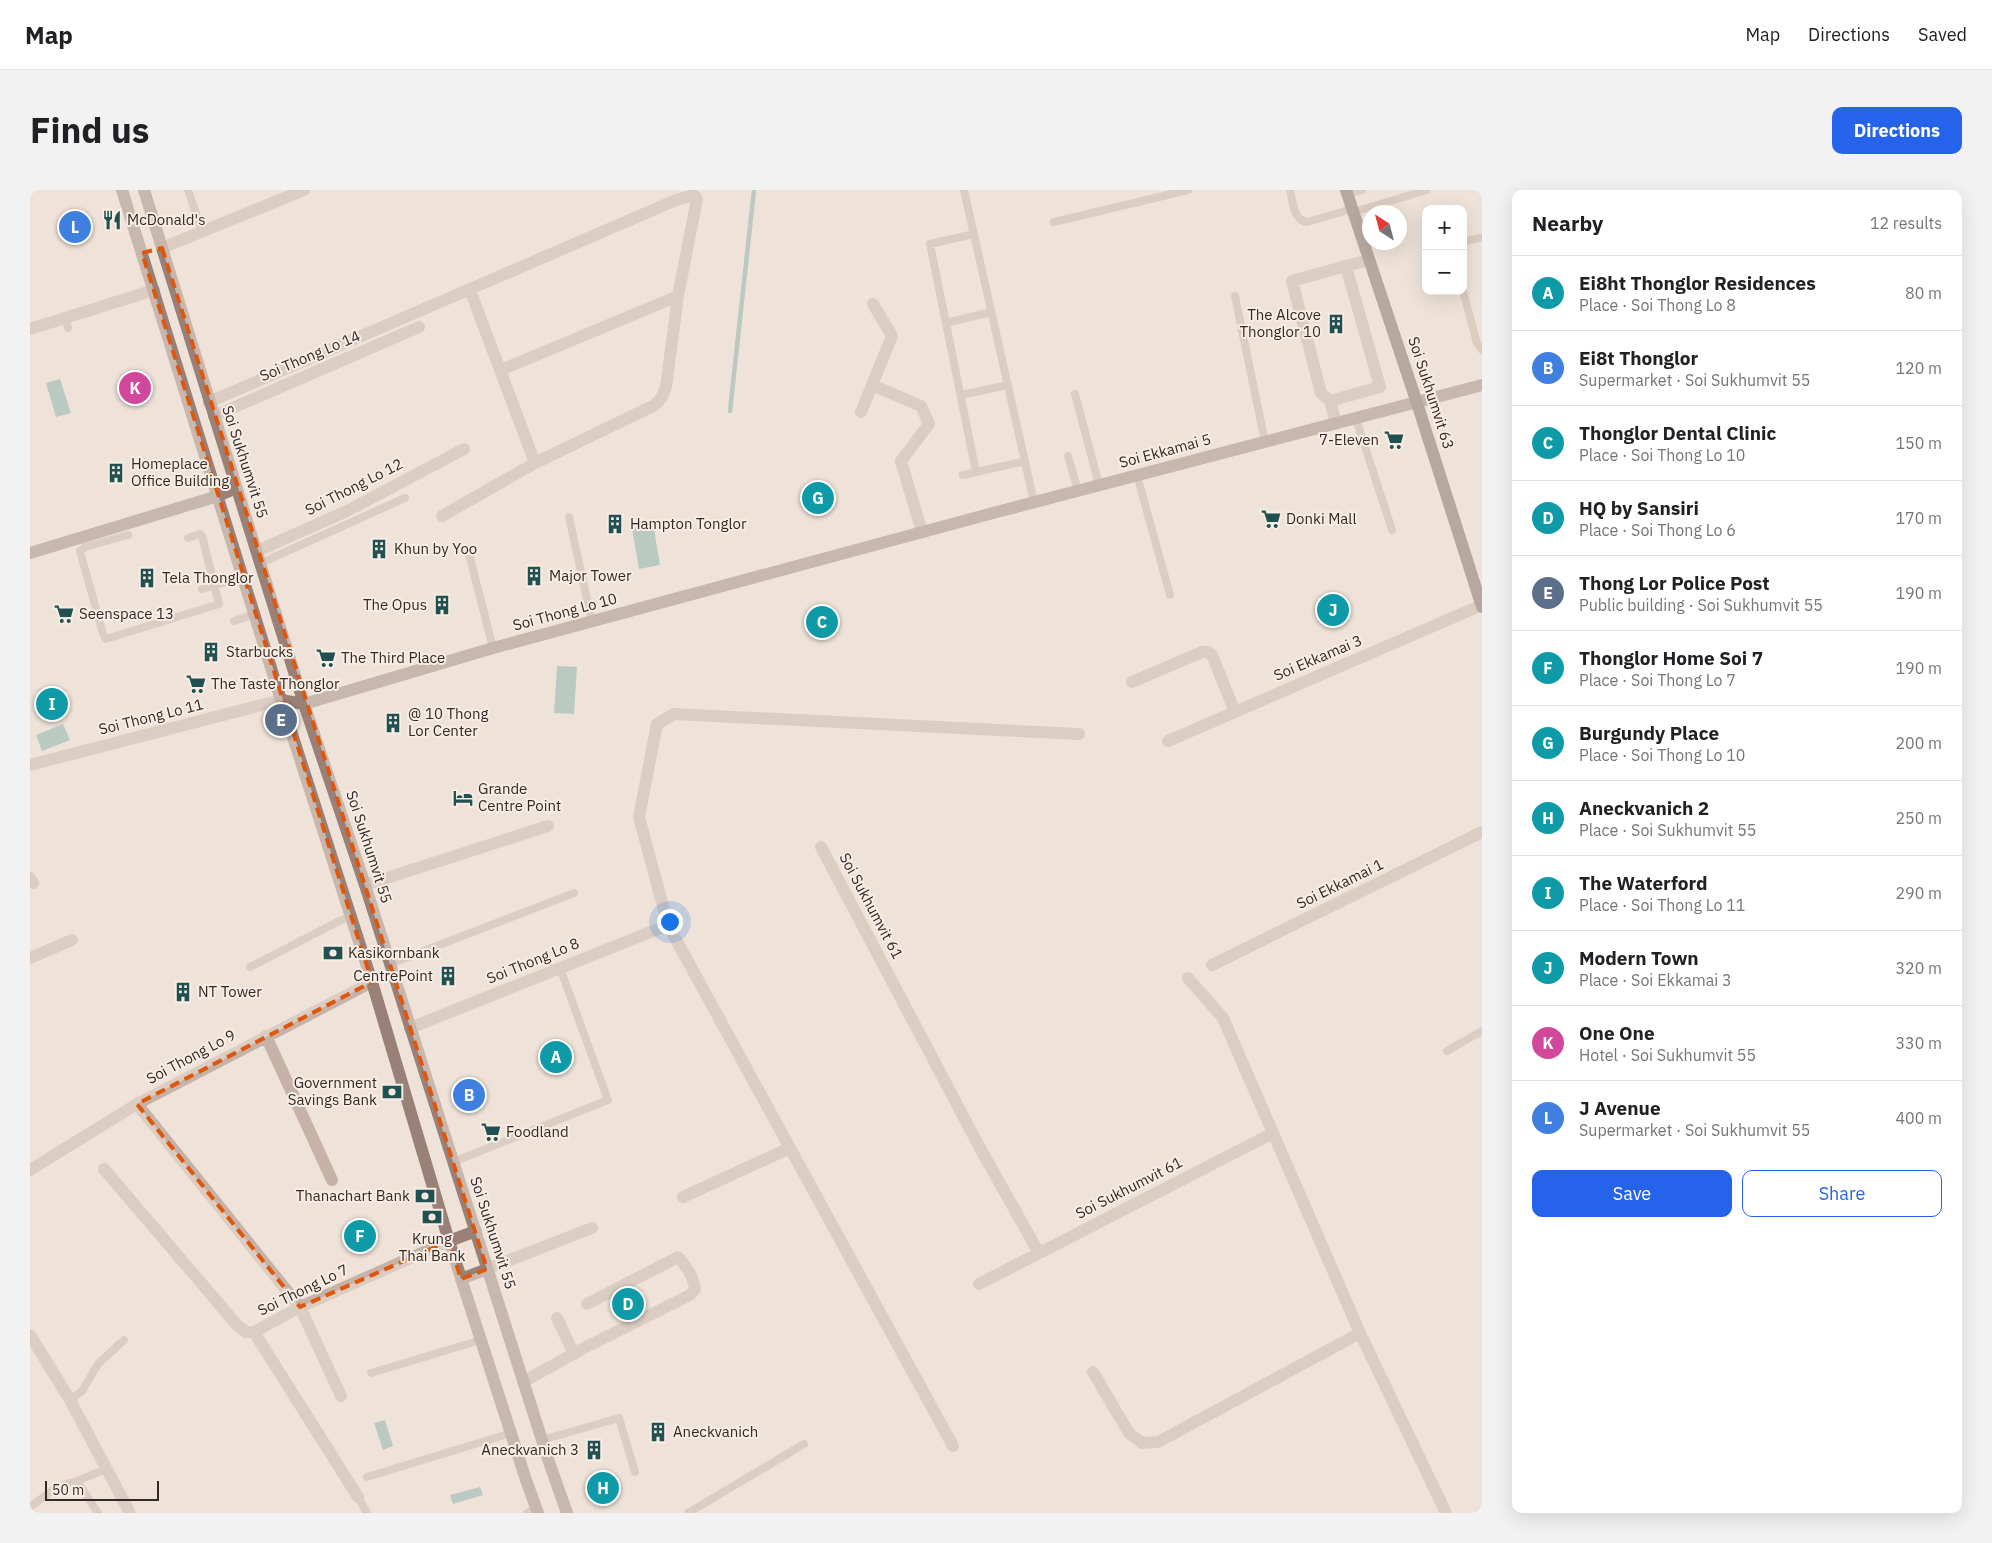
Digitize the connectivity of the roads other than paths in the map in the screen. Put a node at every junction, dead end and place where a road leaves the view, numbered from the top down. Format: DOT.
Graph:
graph roads {
  1 [pos="122,190"];
  2 [pos="144,190"];
  3 [pos="188,190"];
  4 [pos="304,190"];
  5 [pos="964,190"];
  6 [pos="1188,190"];
  7 [pos="1290,190"];
  8 [pos="1362,190"];
  9 [pos="1427,190"];
  10 [pos="1347,192"];
  11 [pos="1353,210"];
  12 [pos="1054,222"];
  13 [pos="202,231"];
  14 [pos="974,234"];
  15 [pos="1482,237"];
  16 [pos="1467,241"];
  17 [pos="162,248"];
  18 [pos="142,254"];
  19 [pos="1369,260"];
  20 [pos="1346,266"];
  21 [pos="174,286"];
  22 [pos="154,290"];
  23 [pos="470,290"];
  24 [pos="1464,295"];
  25 [pos="678,296"];
  26 [pos="1235,296"];
  27 [pos="873,304"];
  28 [pos="991,312"];
  29 [pos="946,323"];
  30 [pos="419,327"];
  31 [pos="30,329"];
  32 [pos="1482,350"];
  33 [pos="501,370"];
  34 [pos="872,385"];
  35 [pos="1008,385"];
  36 [pos="1482,385"];
  37 [pos="1076,394"];
  38 [pos="961,395"];
  39 [pos="1330,401"];
  40 [pos="210,402"];
  41 [pos="1417,402"];
  42 [pos="861,412"];
  43 [pos="214,416"];
  44 [pos="1356,419"];
  45 [pos="1336,424"];
  46 [pos="1265,442"];
  47 [pos="464,449"];
  48 [pos="1068,456"];
  49 [pos="1025,461"];
  50 [pos="535,463"];
  51 [pos="976,472"];
  52 [pos="962,475"];
  53 [pos="1137,475"];
  54 [pos="1099,485"];
  55 [pos="236,488"];
  56 [pos="1078,491"];
  57 [pos="218,496"];
  58 [pos="405,498"];
  59 [pos="1034,502"];
  60 [pos="442,516"];
  61 [pos="569,517"];
  62 [pos="1392,530"];
  63 [pos="922,532"];
  64 [pos="128,535"];
  65 [pos="188,538"];
  66 [pos="468,550"];
  67 [pos="30,553"];
  68 [pos="259,557"];
  69 [pos="243,577"];
  70 [pos="216,586"];
  71 [pos="202,590"];
  72 [pos="1170,595"];
  73 [pos="1482,606"];
  74 [pos="254,614"];
  75 [pos="234,620"];
  76 [pos="592,622"];
  77 [pos="494,648"];
  78 [pos="1132,682"];
  79 [pos="280,700"];
  80 [pos="304,704"];
  81 [pos="1235,712"];
  82 [pos="1079,734"];
  83 [pos="1168,742"];
  84 [pos="30,765"];
  85 [pos="548,826"];
  86 [pos="1482,832"];
  87 [pos="821,847"];
  88 [pos="365,886"];
  89 [pos="574,892"];
  90 [pos="351,915"];
  91 [pos="668,924"];
  92 [pos="72,940"];
  93 [pos="30,958"];
  94 [pos="1212,965"];
  95 [pos="250,967"];
  96 [pos="560,968"];
  97 [pos="392,970"];
  98 [pos="1188,978"];
  99 [pos="372,982"];
  100 [pos="410,1028"];
  101 [pos="1482,1031"];
  102 [pos="266,1036"];
  103 [pos="388,1036"];
  104 [pos="1447,1051"];
  105 [pos="137,1104"];
  106 [pos="1273,1133"];
  107 [pos="790,1148"];
  108 [pos="453,1162"];
  109 [pos="104,1169"];
  110 [pos="30,1170"];
  111 [pos="332,1180"];
  112 [pos="683,1197"];
  113 [pos="592,1228"];
  114 [pos="476,1231"];
  115 [pos="449,1241"];
  116 [pos="1039,1253"];
  117 [pos="487,1269"];
  118 [pos="461,1279"];
  119 [pos="979,1284"];
  120 [pos="588,1304"];
  121 [pos="300,1307"];
  122 [pos="557,1318"];
  123 [pos="254,1332"];
  124 [pos="1360,1333"];
  125 [pos="30,1335"];
  126 [pos="124,1340"];
  127 [pos="481,1340"];
  128 [pos="574,1354"];
  129 [pos="1093,1372"];
  130 [pos="370,1373"];
  131 [pos="523,1382"];
  132 [pos="341,1396"];
  133 [pos="70,1400"];
  134 [pos="511,1433"];
  135 [pos="542,1440"];
  136 [pos="804,1444"];
  137 [pos="953,1446"];
  138 [pos="106,1469"];
  139 [pos="635,1472"];
  140 [pos="367,1477"];
  141 [pos="77,1481"];
  142 [pos="358,1497"];
  143 [pos="31,1506"];
  144 [pos="534,1511"];
  145 [pos="98,1513"];
  146 [pos="130,1513"];
  147 [pos="367,1513"];
  148 [pos="567,1513"];
  149 [pos="688,1513"];
  150 [pos="1446,1513"];
  1 -- 18 [label="main road"];
  2 -- 17 [label="main road, Soi Sukhumvit 55"];
  3 -- 13 [label="lane"];
  4 -- 13 [label="street"];
  5 -- 14 [label="lane"];
  6 -- 12 [label="lane"];
  7 -- 11 [label="lane"];
  8 -- 10 [label="lane"];
  9 -- 11 [label="lane"];
  10 -- 11 [label="main road, Soi Sukhumvit 63"];
  11 -- 19 [label="main road, Soi Sukhumvit 63"];
  13 -- 17 [label="street"];
  14 -- 28 [label="lane"];
  14 -- 29 [label="lane"];
  15 -- 16 [label="lane"];
  17 -- 18 [label="main road"];
  17 -- 21 [label="main road, Soi Sukhumvit 55"];
  18 -- 22 [label="main road"];
  19 -- 20 [label="street"];
  19 -- 41 [label="main road, Soi Sukhumvit 63"];
  20 -- 39 [label="street"];
  20 -- 39 [label="street"];
  21 -- 22 [label="main road"];
  21 -- 40 [label="main road, Soi Sukhumvit 55"];
  22 -- 31 [label="street"];
  22 -- 57 [label="main road"];
  23 -- 25 [label="street"];
  23 -- 33 [label="street"];
  23 -- 40 [label="street"];
  24 -- 32 [label="lane"];
  25 -- 33 [label="street"];
  25 -- 50 [label="street"];
  26 -- 46 [label="lane"];
  27 -- 34 [label="street"];
  28 -- 29 [label="lane"];
  28 -- 35 [label="lane"];
  29 -- 38 [label="lane"];
  30 -- 43 [label="street, Soi Thong Lo 14"];
  33 -- 50 [label="street"];
  34 -- 42 [label="street"];
  34 -- 63 [label="street"];
  35 -- 38 [label="lane"];
  35 -- 49 [label="lane"];
  36 -- 41 [label="main road, Soi Ekkamai 5"];
  37 -- 54 [label="lane"];
  38 -- 51 [label="lane"];
  39 -- 45 [label="street"];
  40 -- 43 [label="main road, Soi Sukhumvit 55"];
  41 -- 44 [label="main road, Soi Ekkamai 5"];
  41 -- 73 [label="main road, Soi Sukhumvit 63"];
  43 -- 55 [label="main road, Soi Sukhumvit 55"];
  44 -- 45 [label="main road, Soi Ekkamai 5"];
  44 -- 62 [label="lane"];
  45 -- 46 [label="main road, Soi Ekkamai 5"];
  46 -- 53 [label="main road, Soi Ekkamai 5"];
  47 -- 68 [label="street, Soi Thong Lo 12"];
  48 -- 56 [label="lane"];
  49 -- 51 [label="lane"];
  49 -- 59 [label="lane"];
  50 -- 60 [label="street"];
  51 -- 52 [label="lane"];
  53 -- 54 [label="main road, Soi Ekkamai 5"];
  53 -- 72 [label="lane"];
  54 -- 56 [label="main road, Soi Ekkamai 5"];
  55 -- 57 [label="main road"];
  55 -- 68 [label="main road, Soi Sukhumvit 55"];
  56 -- 59 [label="main road, Soi Ekkamai 5"];
  57 -- 67 [label="main road"];
  57 -- 69 [label="main road"];
  58 -- 68 [label="lane"];
  59 -- 63 [label="main road, Soi Ekkamai 5"];
  61 -- 76 [label="lane"];
  63 -- 76 [label="main road, Soi Thong Lo 10"];
  64 -- 70 [label="lane"];
  65 -- 70 [label="lane"];
  66 -- 77 [label="lane"];
  68 -- 80 [label="main road, Soi Sukhumvit 55"];
  69 -- 70 [label="lane"];
  69 -- 74 [label="main road"];
  70 -- 71 [label="lane"];
  73 -- 81 [label="street, Soi Ekkamai 3"];
  74 -- 75 [label="lane"];
  74 -- 79 [label="main road"];
  76 -- 77 [label="main road, Soi Thong Lo 10"];
  77 -- 80 [label="main road, Soi Thong Lo 10"];
  78 -- 81 [label="street"];
  79 -- 80 [label="main road"];
  79 -- 84 [label="street, Soi Thong Lo 11"];
  79 -- 90 [label="main road"];
  80 -- 88 [label="main road, Soi Sukhumvit 55"];
  81 -- 83 [label="street, Soi Ekkamai 3"];
  82 -- 91 [label="street"];
  85 -- 88 [label="street"];
  86 -- 94 [label="street, Soi Ekkamai 1"];
  87 -- 116 [label="street, Soi Sukhumvit 61"];
  88 -- 97 [label="main road, Soi Sukhumvit 55"];
  89 -- 97 [label="lane"];
  90 -- 95 [label="lane"];
  90 -- 99 [label="main road"];
  91 -- 96 [label="street, Soi Thong Lo 8"];
  91 -- 107 [label="street"];
  92 -- 93 [label="street"];
  96 -- 100 [label="street, Soi Thong Lo 8"];
  96 -- 108 [label="lane"];
  97 -- 99 [label="main road"];
  97 -- 100 [label="main road, Soi Sukhumvit 55"];
  98 -- 106 [label="street"];
  99 -- 102 [label="street, Soi Thong Lo 9"];
  99 -- 103 [label="main road"];
  100 -- 103 [label="main road"];
  100 -- 108 [label="main road, Soi Sukhumvit 55"];
  101 -- 104 [label="lane"];
  102 -- 105 [label="street, Soi Thong Lo 9"];
  102 -- 111 [label="street"];
  103 -- 115 [label="main road"];
  105 -- 110 [label="street, Soi Thong Lo 9"];
  105 -- 121 [label="street"];
  106 -- 116 [label="street, Soi Sukhumvit 61"];
  106 -- 124 [label="street"];
  107 -- 112 [label="street"];
  107 -- 137 [label="street"];
  108 -- 114 [label="main road, Soi Sukhumvit 55"];
  109 -- 123 [label="street"];
  113 -- 117 [label="street"];
  114 -- 115 [label="main road"];
  114 -- 117 [label="main road, Soi Sukhumvit 55"];
  115 -- 118 [label="main road"];
  115 -- 121 [label="street, Soi Thong Lo 7"];
  116 -- 119 [label="street"];
  117 -- 118 [label="main road"];
  117 -- 131 [label="main road, Soi Sukhumvit 55"];
  118 -- 127 [label="main road"];
  120 -- 128 [label="street"];
  121 -- 123 [label="street, Soi Thong Lo 7"];
  121 -- 132 [label="street"];
  122 -- 128 [label="street"];
  123 -- 142 [label="street"];
  124 -- 129 [label="street"];
  124 -- 150 [label="street"];
  125 -- 133 [label="street"];
  126 -- 133 [label="lane"];
  127 -- 130 [label="lane"];
  127 -- 134 [label="main road"];
  128 -- 131 [label="street"];
  131 -- 135 [label="main road, Soi Sukhumvit 55"];
  133 -- 138 [label="street"];
  134 -- 140 [label="lane"];
  134 -- 144 [label="main road"];
  135 -- 139 [label="lane"];
  135 -- 148 [label="main road, Soi Sukhumvit 55"];
  136 -- 149 [label="lane"];
  138 -- 141 [label="lane"];
  138 -- 146 [label="street"];
  141 -- 143 [label="lane"];
  141 -- 145 [label="lane"];
  142 -- 147 [label="lane"];
}
